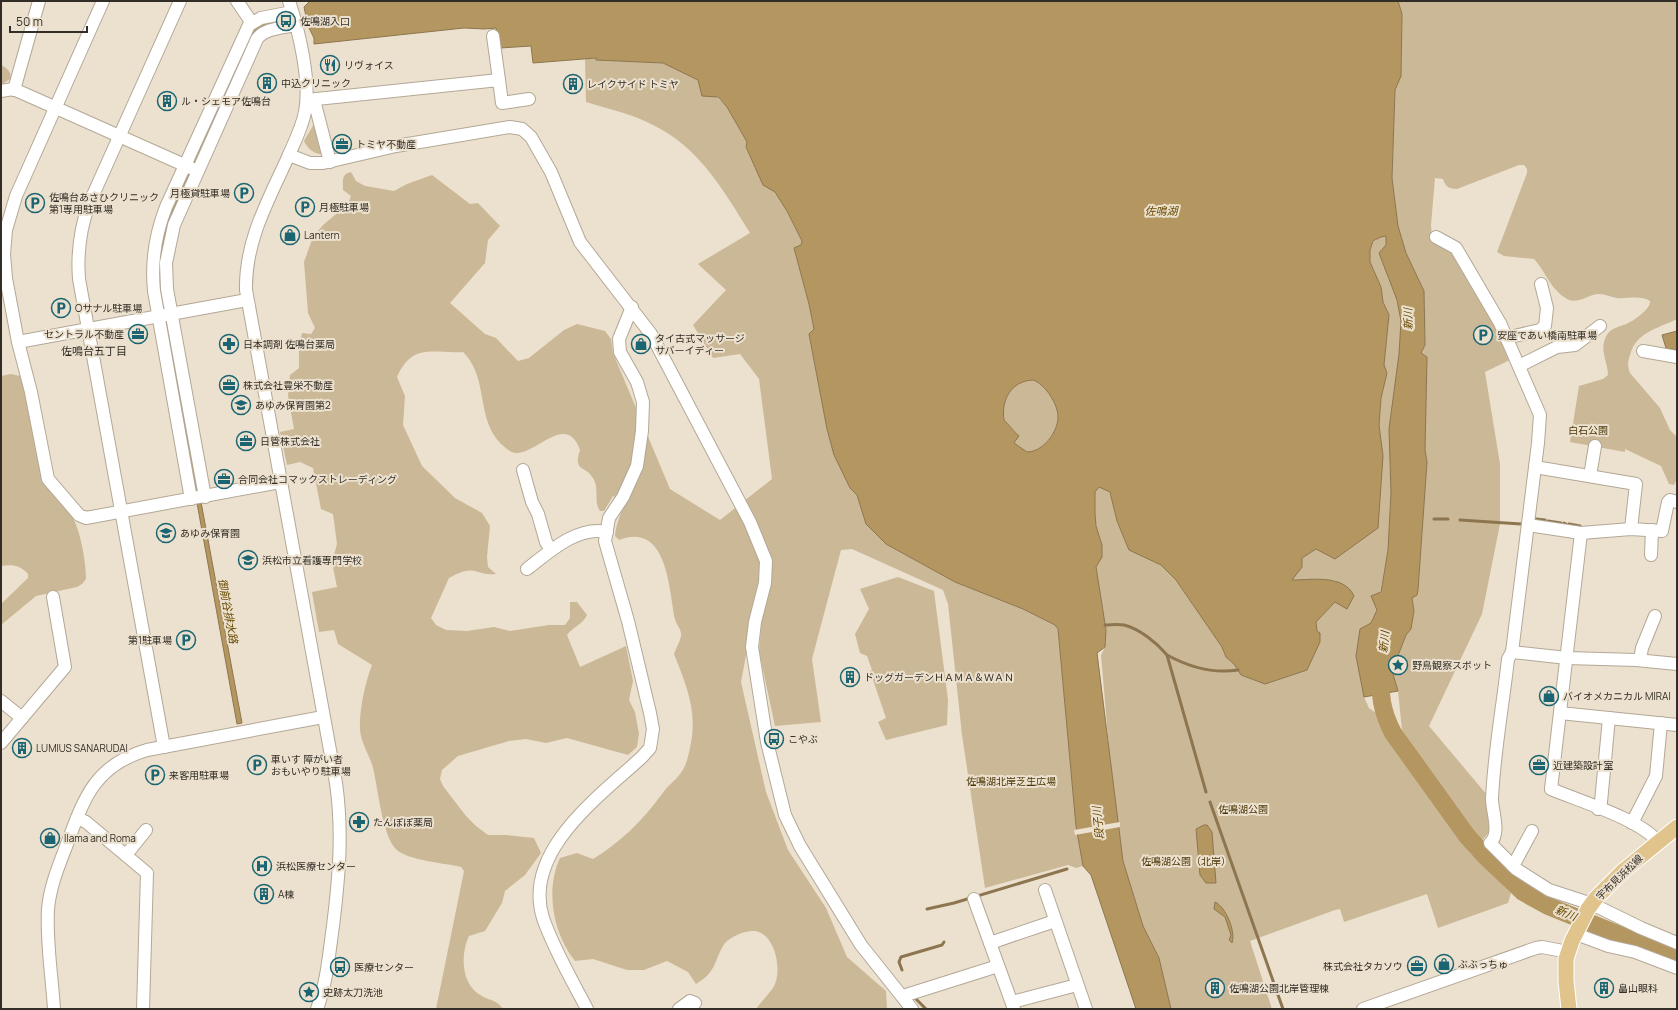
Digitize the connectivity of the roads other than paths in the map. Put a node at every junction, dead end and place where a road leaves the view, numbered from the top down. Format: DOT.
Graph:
graph roads {
  1 [pos="39,1"];
  2 [pos="103,1"];
  3 [pos="180,1"];
  4 [pos="237,1"];
  5 [pos="290,7"];
  6 [pos="252,23"];
  7 [pos="295,26"];
  8 [pos="493,36"];
  9 [pos="499,80"];
  10 [pos="14,90"];
  11 [pos="1,91"];
  12 [pos="529,99"];
  13 [pos="311,100"];
  14 [pos="55,107"];
  15 [pos="120,136"];
  16 [pos="289,155"];
  17 [pos="330,162"];
  18 [pos="185,165"];
  19 [pos="198,171"];
  20 [pos="1436,237"];
  21 [pos="1541,284"];
  22 [pos="247,300"];
  23 [pos="632,307"];
  24 [pos="172,314"];
  25 [pos="158,316"];
  26 [pos="1600,326"];
  27 [pos="88,330"];
  28 [pos="1506,338"];
  29 [pos="18,342"];
  30 [pos="1651,348"];
  31 [pos="1677,357"];
  32 [pos="1519,366"];
  33 [pos="1595,446"];
  34 [pos="1535,467"];
  35 [pos="523,470"];
  36 [pos="1590,476"];
  37 [pos="280,482"];
  38 [pos="205,496"];
  39 [pos="192,499"];
  40 [pos="1677,502"];
  41 [pos="121,512"];
  42 [pos="1528,525"];
  43 [pos="1631,529"];
  44 [pos="1652,530"];
  45 [pos="607,532"];
  46 [pos="1581,533"];
  47 [pos="551,550"];
  48 [pos="1651,555"];
  49 [pos="527,568"];
  50 [pos="53,597"];
  51 [pos="1655,616"];
  52 [pos="1512,652"];
  53 [pos="1567,658"];
  54 [pos="1640,660"];
  55 [pos="1677,664"];
  56 [pos="1,700"];
  57 [pos="1560,713"];
  58 [pos="323,717"];
  59 [pos="22,718"];
  60 [pos="1610,718"];
  61 [pos="1661,723"];
  62 [pos="1677,725"];
  63 [pos="1,743"];
  64 [pos="164,747"];
  65 [pos="1598,809"];
  66 [pos="77,818"];
  67 [pos="1632,823"];
  68 [pos="146,830"];
  69 [pos="1532,831"];
  70 [pos="1675,834"];
  71 [pos="1658,842"];
  72 [pos="126,855"];
  73 [pos="1513,866"];
  74 [pos="1045,890"];
  75 [pos="974,899"];
  76 [pos="1590,907"];
  77 [pos="1055,922"];
  78 [pos="1577,932"];
  79 [pos="990,943"];
  80 [pos="1677,943"];
  81 [pos="1568,952"];
  82 [pos="998,966"];
  83 [pos="1677,968"];
  84 [pos="1077,985"];
  85 [pos="910,994"];
  86 [pos="695,1003"];
  87 [pos="1013,1006"];
  88 [pos="54,1009"];
  89 [pos="143,1009"];
  90 [pos="316,1009"];
  91 [pos="587,1009"];
  92 [pos="678,1009"];
  93 [pos="912,1009"];
  94 [pos="1086,1009"];
  95 [pos="1363,1009"];
  96 [pos="1569,1009"];
  1 -- 10 [label="street"];
  2 -- 14 [label="street"];
  3 -- 15 [label="street"];
  4 -- 6 [label="street"];
  5 -- 6 [label="street"];
  5 -- 7 [label="street"];
  6 -- 18 [label="street"];
  7 -- 13 [label="street"];
  7 -- 19 [label="street"];
  8 -- 9 [label="street"];
  9 -- 12 [label="street"];
  9 -- 13 [label="street"];
  10 -- 11 [label="street"];
  10 -- 14 [label="street"];
  13 -- 16 [label="street"];
  13 -- 17 [label="street"];
  14 -- 15 [label="street"];
  14 -- 29 [label="street"];
  15 -- 18 [label="street"];
  15 -- 27 [label="street"];
  16 -- 17 [label="street"];
  16 -- 22 [label="street"];
  17 -- 23 [label="street"];
  18 -- 19 [label="street"];
  18 -- 25 [label="street"];
  19 -- 24 [label="street"];
  20 -- 28 [label="street"];
  21 -- 28 [label="street"];
  22 -- 24 [label="street"];
  22 -- 37 [label="street"];
  23 -- 45 [label="street"];
  23 -- 85 [label="street"];
  24 -- 25 [label="street"];
  24 -- 38 [label="street"];
  25 -- 27 [label="street"];
  25 -- 39 [label="street"];
  26 -- 32 [label="street"];
  27 -- 29 [label="street"];
  27 -- 41 [label="street"];
  28 -- 32 [label="street"];
  29 -- 41 [label="street"];
  30 -- 31 [label="street"];
  32 -- 34 [label="street"];
  33 -- 36 [label="street"];
  34 -- 36 [label="street"];
  34 -- 42 [label="street"];
  35 -- 47 [label="street"];
  36 -- 43 [label="street"];
  37 -- 38 [label="street"];
  37 -- 58 [label="street"];
  38 -- 39 [label="street"];
  39 -- 41 [label="street"];
  40 -- 44 [label="street"];
  41 -- 64 [label="street"];
  42 -- 46 [label="street"];
  42 -- 52 [label="street"];
  43 -- 44 [label="street"];
  43 -- 46 [label="street"];
  44 -- 48 [label="street"];
  45 -- 47 [label="street"];
  45 -- 91 [label="street"];
  46 -- 53 [label="street"];
  47 -- 49 [label="street"];
  50 -- 59 [label="street"];
  51 -- 54 [label="street"];
  52 -- 53 [label="street"];
  52 -- 73 [label="street"];
  53 -- 54 [label="street"];
  53 -- 57 [label="street"];
  54 -- 55 [label="street"];
  56 -- 59 [label="street"];
  57 -- 60 [label="street"];
  57 -- 65 [label="street"];
  58 -- 64 [label="street"];
  58 -- 90 [label="street"];
  59 -- 63 [label="street"];
  60 -- 61 [label="street"];
  60 -- 65 [label="street"];
  61 -- 62 [label="street"];
  61 -- 67 [label="street"];
  64 -- 66 [label="street"];
  65 -- 67 [label="street"];
  66 -- 72 [label="street"];
  66 -- 88 [label="street"];
  67 -- 71 [label="street"];
  68 -- 72 [label="street"];
  69 -- 73 [label="street"];
  70 -- 71 [label="main road, 宇布見浜松線"];
  71 -- 76 [label="main road, 宇布見浜松線"];
  72 -- 89 [label="street"];
  73 -- 76 [label="street"];
  74 -- 77 [label="street"];
  75 -- 79 [label="street"];
  76 -- 78 [label="main road, 宇布見浜松線"];
  76 -- 80 [label="street"];
  77 -- 79 [label="street"];
  77 -- 84 [label="street"];
  78 -- 81 [label="main road, 宇布見浜松線"];
  78 -- 83 [label="street"];
  79 -- 82 [label="street"];
  81 -- 95 [label="street"];
  81 -- 96 [label="main road, 宇布見浜松線"];
  82 -- 85 [label="street"];
  82 -- 87 [label="street"];
  84 -- 87 [label="street"];
  84 -- 94 [label="street"];
  85 -- 93 [label="street"];
  86 -- 92 [label="street"];
}
